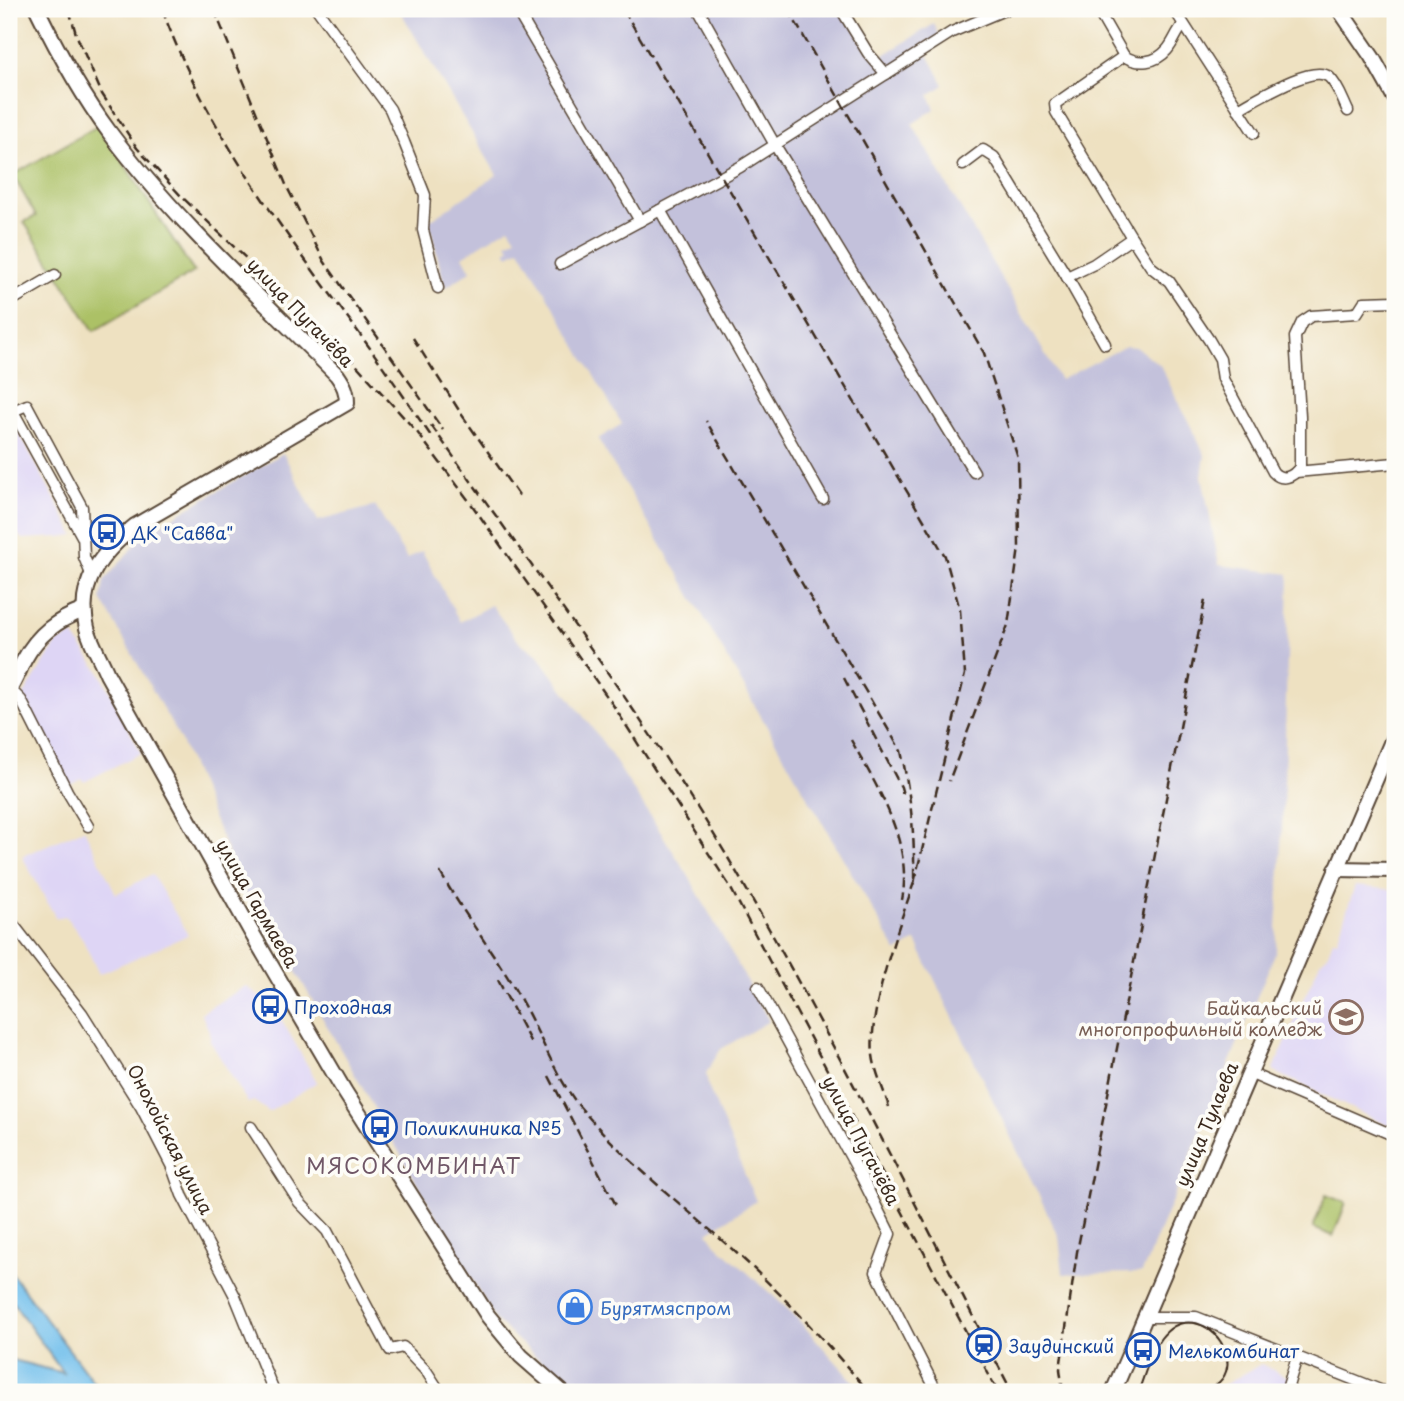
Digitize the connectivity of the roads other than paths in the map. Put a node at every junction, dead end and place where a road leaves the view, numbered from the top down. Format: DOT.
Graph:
graph roads {
  1 [pos="37,9"];
  2 [pos="317,9"];
  3 [pos="516,9"];
  4 [pos="698,9"];
  5 [pos="841,9"];
  6 [pos="1007,9"];
  7 [pos="1097,9"];
  8 [pos="1174,9"];
  9 [pos="1339,9"];
  10 [pos="1183,25"];
  11 [pos="1124,56"];
  12 [pos="886,74"];
  13 [pos="1395,98"];
  14 [pos="1238,109"];
  15 [pos="1348,111"];
  16 [pos="1254,134"];
  17 [pos="775,145"];
  18 [pos="963,165"];
  19 [pos="660,210"];
  20 [pos="640,221"];
  21 [pos="1132,238"];
  22 [pos="560,264"];
  23 [pos="55,275"];
  24 [pos="1067,277"];
  25 [pos="439,288"];
  26 [pos="1395,301"];
  27 [pos="9,302"];
  28 [pos="1105,344"];
  29 [pos="11,408"];
  30 [pos="1395,463"];
  31 [pos="974,472"];
  32 [pos="1296,472"];
  33 [pos="823,499"];
  34 [pos="84,540"];
  35 [pos="91,574"];
  36 [pos="84,610"];
  37 [pos="9,690"];
  38 [pos="1395,734"];
  39 [pos="88,826"];
  40 [pos="1336,869"];
  41 [pos="1395,870"];
  42 [pos="9,919"];
  43 [pos="758,987"];
  44 [pos="1249,1073"];
  45 [pos="251,1128"];
  46 [pos="1395,1136"];
  47 [pos="1144,1317"];
  48 [pos="1297,1357"];
  49 [pos="935,1388"];
  50 [pos="274,1392"];
  51 [pos="440,1392"];
  52 [pos="562,1392"];
  53 [pos="1113,1392"];
  54 [pos="1292,1392"];
  55 [pos="1385,1392"];
  1 -- 35 [label="street, улица Пугачёва"];
  2 -- 25 [label="street"];
  3 -- 20 [label="street"];
  4 -- 17 [label="street"];
  5 -- 12 [label="street"];
  6 -- 12 [label="street"];
  7 -- 11 [label="street"];
  8 -- 10 [label="street"];
  9 -- 13 [label="street"];
  10 -- 11 [label="street"];
  10 -- 14 [label="street"];
  11 -- 21 [label="street"];
  12 -- 17 [label="street"];
  14 -- 15 [label="street"];
  14 -- 16 [label="street"];
  17 -- 19 [label="street"];
  17 -- 31 [label="street"];
  18 -- 24 [label="street"];
  19 -- 20 [label="street"];
  19 -- 33 [label="street"];
  20 -- 22 [label="street"];
  21 -- 24 [label="street"];
  21 -- 32 [label="street"];
  23 -- 27 [label="street"];
  24 -- 28 [label="street"];
  26 -- 32 [label="street"];
  29 -- 34 [label="street"];
  29 -- 34 [label="street, улица Гармаева"];
  30 -- 32 [label="street"];
  34 -- 35 [label="street, улица Гармаева"];
  35 -- 36 [label="street, улица Гармаева"];
  36 -- 37 [label="street"];
  36 -- 52 [label="street, улица Гармаева"];
  37 -- 39 [label="street"];
  38 -- 40 [label="street, улица Тулаева"];
  40 -- 41 [label="street"];
  40 -- 44 [label="street, улица Тулаева"];
  42 -- 50 [label="street, Онохойская улица"];
  43 -- 49 [label="street, улица Пугачёва"];
  44 -- 46 [label="street"];
  44 -- 47 [label="street, улица Тулаева"];
  45 -- 51 [label="street"];
  47 -- 48 [label="street"];
  47 -- 53 [label="street, улица Тулаева"];
  48 -- 54 [label="street"];
  48 -- 55 [label="street"];
}
